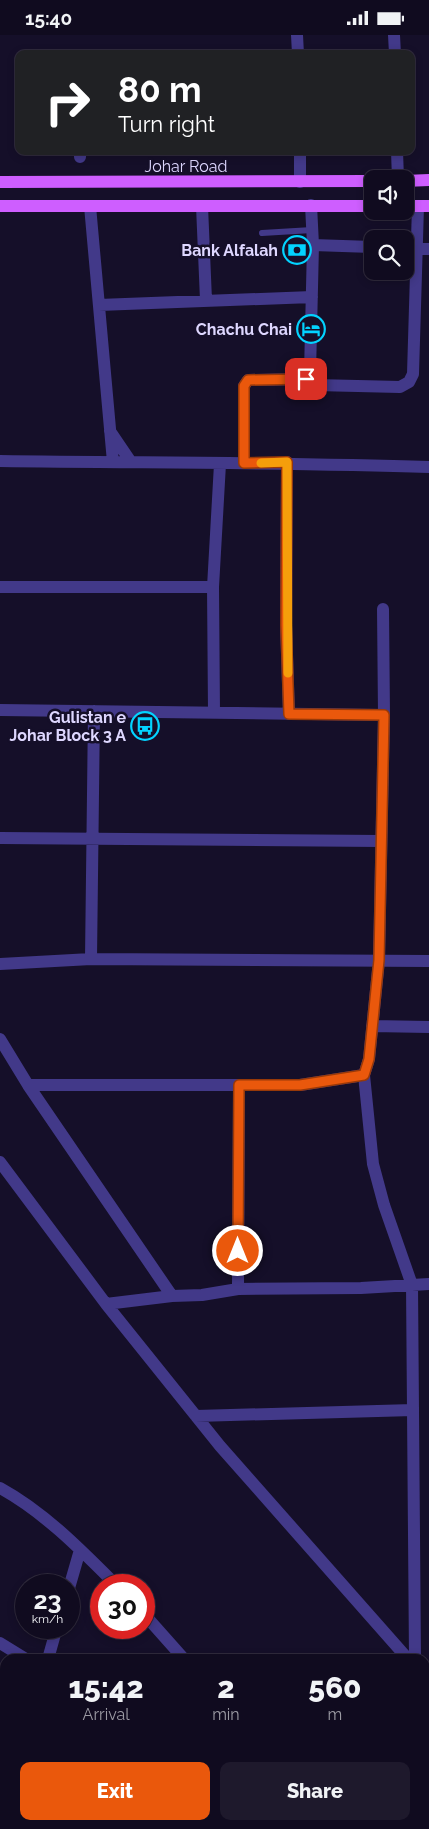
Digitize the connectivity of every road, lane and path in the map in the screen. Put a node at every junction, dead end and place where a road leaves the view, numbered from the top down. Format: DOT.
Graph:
graph roads {
  1 [pos="297,35"];
  2 [pos="394,35"];
  3 [pos="298,50"];
  4 [pos="394,50"];
  5 [pos="300,155"];
  6 [pos="397,155"];
  7 [pos="398,170"];
  8 [pos="364,181"];
  9 [pos="414,181"];
  10 [pos="429,181"];
  11 [pos="0,182"];
  12 [pos="300,182"];
  13 [pos="202,205"];
  14 [pos="311,205"];
  15 [pos="0,206"];
  16 [pos="90,206"];
  17 [pos="364,206"];
  18 [pos="424,206"];
  19 [pos="312,230"];
  20 [pos="262,233"];
  21 [pos="313,245"];
  22 [pos="364,247"];
  23 [pos="424,249"];
  24 [pos="312,297"];
  25 [pos="206,300"];
  26 [pos="99,305"];
  27 [pos="306,379"];
  28 [pos="110,431"];
  29 [pos="0,461"];
  30 [pos="113,462"];
  31 [pos="287,462"];
  32 [pos="131,463"];
  33 [pos="244,463"];
  34 [pos="220,464"];
  35 [pos="429,467"];
  36 [pos="0,587"];
  37 [pos="213,587"];
  38 [pos="383,609"];
  39 [pos="0,710"];
  40 [pos="94,711"];
  41 [pos="214,713"];
  42 [pos="289,714"];
  43 [pos="384,715"];
  44 [pos="0,838"];
  45 [pos="92,838"];
  46 [pos="381,841"];
  47 [pos="91,959"];
  48 [pos="379,960"];
  49 [pos="429,961"];
  50 [pos="0,964"];
  51 [pos="372,1026"];
  52 [pos="429,1027"];
  53 [pos="0,1039"];
  54 [pos="364,1075"];
  55 [pos="28,1085"];
  56 [pos="239,1085"];
  57 [pos="0,1162"];
  58 [pos="429,1284"];
  59 [pos="412,1285"];
  60 [pos="238,1289"];
  61 [pos="172,1296"];
  62 [pos="106,1304"];
  63 [pos="413,1409"];
  64 [pos="196,1416"];
  65 [pos="0,1488"];
  66 [pos="80,1550"];
  67 [pos="73,1574"];
  68 [pos="105,1574"];
  69 [pos="155,1626"];
  70 [pos="54,1639"];
  71 [pos="0,1643"];
  72 [pos="18,1654"];
  73 [pos="49,1654"];
  74 [pos="180,1654"];
  75 [pos="404,1654"];
  76 [pos="415,1654"];
  1 -- 3 [label="street"];
  2 -- 4 [label="street"];
  5 -- 12 [label="street"];
  6 -- 7 [label="street"];
  8 -- 12 [label="main road, Johar Road"];
  9 -- 10 [label="main road"];
  11 -- 12 [label="main road, Johar Road"];
  13 -- 14 [label="main road"];
  13 -- 16 [label="main road"];
  13 -- 25 [label="street"];
  14 -- 17 [label="main road"];
  14 -- 19 [label="street"];
  15 -- 16 [label="main road"];
  16 -- 26 [label="street"];
  18 -- 23 [label="street"];
  19 -- 20 [label="lane"];
  19 -- 21 [label="street"];
  21 -- 22 [label="street"];
  21 -- 24 [label="street"];
  23 -- 27 [label="street"];
  24 -- 25 [label="street"];
  24 -- 27 [label="street"];
  25 -- 26 [label="street"];
  26 -- 28 [label="street"];
  27 -- 33 [label="street"];
  28 -- 30 [label="street"];
  28 -- 32 [label="street"];
  29 -- 30 [label="street"];
  30 -- 32 [label="street"];
  31 -- 33 [label="street"];
  31 -- 35 [label="street"];
  31 -- 42 [label="street"];
  32 -- 34 [label="street"];
  33 -- 34 [label="street"];
  34 -- 37 [label="street"];
  36 -- 37 [label="street"];
  37 -- 41 [label="street"];
  38 -- 43 [label="street"];
  39 -- 40 [label="street"];
  40 -- 41 [label="street"];
  40 -- 45 [label="street"];
  41 -- 42 [label="street"];
  42 -- 43 [label="street"];
  43 -- 46 [label="street"];
  44 -- 45 [label="street"];
  45 -- 46 [label="street"];
  45 -- 47 [label="street"];
  46 -- 48 [label="street"];
  47 -- 48 [label="street"];
  47 -- 50 [label="street"];
  48 -- 49 [label="street"];
  48 -- 51 [label="street"];
  51 -- 52 [label="street"];
  51 -- 54 [label="street"];
  53 -- 55 [label="street"];
  54 -- 56 [label="street"];
  54 -- 59 [label="street"];
  55 -- 56 [label="street"];
  55 -- 61 [label="street"];
  56 -- 60 [label="street"];
  57 -- 62 [label="street"];
  58 -- 59 [label="street"];
  59 -- 60 [label="street"];
  59 -- 63 [label="street"];
  60 -- 61 [label="street"];
  61 -- 62 [label="street"];
  62 -- 64 [label="street"];
  63 -- 64 [label="street"];
  63 -- 76 [label="street"];
  64 -- 75 [label="street"];
  65 -- 66 [label="street"];
  66 -- 67 [label="street"];
  66 -- 68 [label="street"];
  69 -- 74 [label="street"];
  70 -- 73 [label="street"];
  71 -- 72 [label="street"];
}
